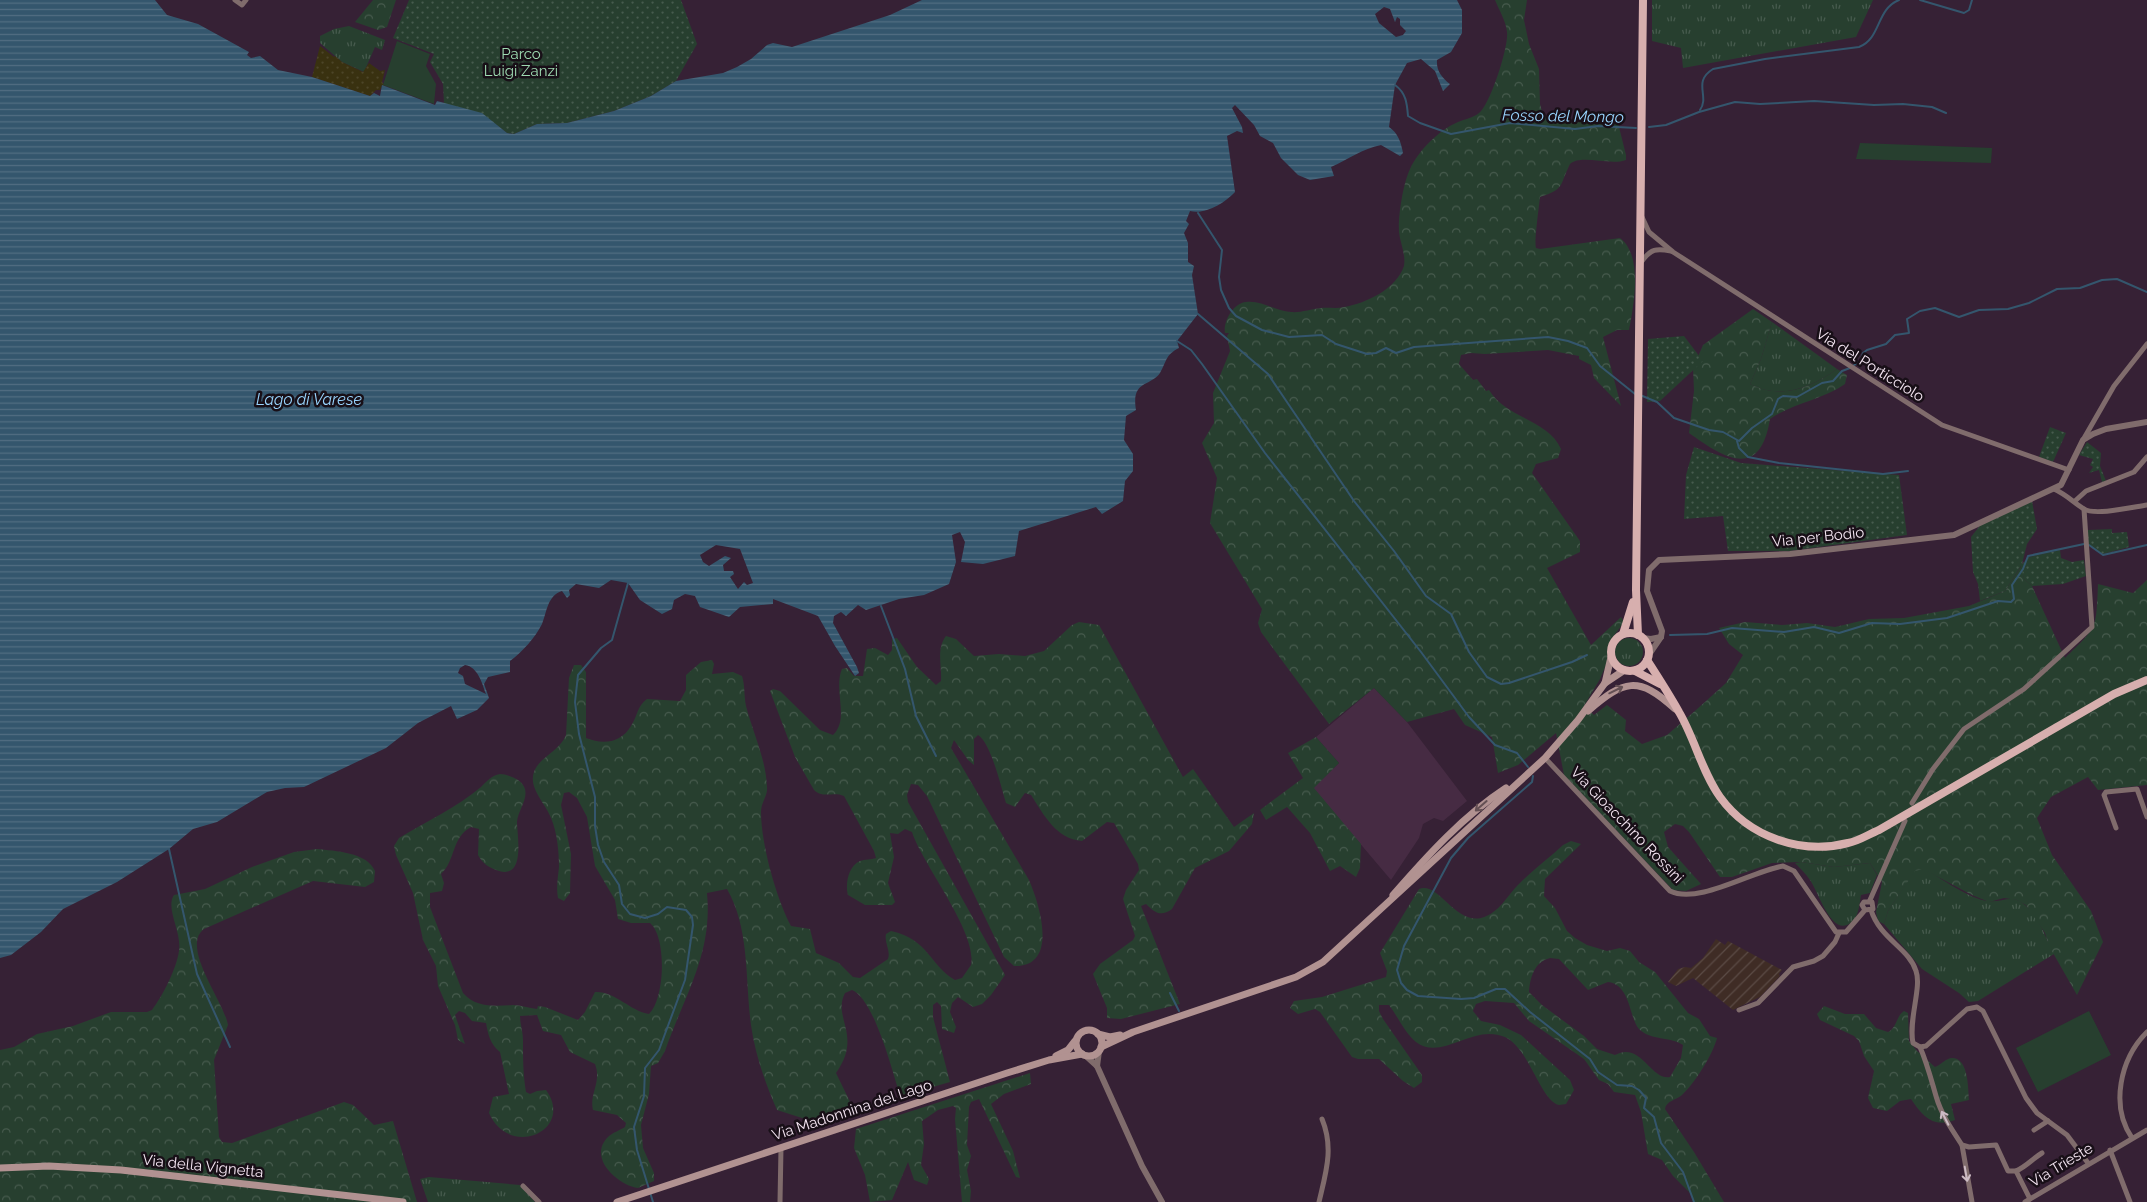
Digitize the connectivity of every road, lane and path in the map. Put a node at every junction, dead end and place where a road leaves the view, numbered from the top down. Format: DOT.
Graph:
graph roads {
  1 [pos="235,0"];
  2 [pos="246,0"];
  3 [pos="1643,0"];
  4 [pos="1641,215"];
  5 [pos="1673,252"];
  6 [pos="1642,261"];
  7 [pos="2147,344"];
  8 [pos="2147,422"];
  9 [pos="2083,440"];
  10 [pos="2147,457"];
  11 [pos="2069,470"];
  12 [pos="2054,489"];
  13 [pos="2075,501"];
  14 [pos="2147,505"];
  15 [pos="2084,509"];
  16 [pos="1636,590"];
  17 [pos="1623,634"];
  18 [pos="1640,636"];
  19 [pos="1661,637"];
  20 [pos="1611,657"];
  21 [pos="1648,658"];
  22 [pos="1623,671"];
  23 [pos="1635,671"];
  24 [pos="2147,680"];
  25 [pos="1604,682"];
  26 [pos="1661,685"];
  27 [pos="1680,712"];
  28 [pos="1578,720"];
  29 [pos="1545,758"];
  30 [pos="1521,778"];
  31 [pos="1912,803"];
  32 [pos="2147,817"];
  33 [pos="1478,819"];
  34 [pos="1905,821"];
  35 [pos="2116,828"];
  36 [pos="1444,841"];
  37 [pos="1424,870"];
  38 [pos="1870,900"];
  39 [pos="1864,910"];
  40 [pos="1871,910"];
  41 [pos="1368,923"];
  42 [pos="1839,933"];
  43 [pos="1739,1010"];
  44 [pos="1133,1032"];
  45 [pos="2147,1032"];
  46 [pos="1098,1034"];
  47 [pos="1075,1041"];
  48 [pos="1920,1047"];
  49 [pos="1100,1049"];
  50 [pos="1084,1055"];
  51 [pos="1049,1060"];
  52 [pos="1097,1066"];
  53 [pos="1322,1119"];
  54 [pos="2048,1121"];
  55 [pos="2034,1130"];
  56 [pos="2147,1130"];
  57 [pos="2132,1138"];
  58 [pos="1962,1145"];
  59 [pos="781,1148"];
  60 [pos="2110,1150"];
  61 [pos="2042,1153"];
  62 [pos="2088,1163"];
  63 [pos="0,1168"];
  64 [pos="2016,1171"];
  65 [pos="523,1186"];
  66 [pos="2030,1199"];
  67 [pos="403,1202"];
  68 [pos="539,1202"];
  69 [pos="617,1202"];
  70 [pos="780,1202"];
  71 [pos="1162,1202"];
  72 [pos="1319,1202"];
  73 [pos="1972,1202"];
  74 [pos="2025,1202"];
  75 [pos="2130,1202"];
  1 -- 2 [label="street"];
  3 -- 4 [label="main road"];
  4 -- 5 [label="street, Via del Porticciolo"];
  4 -- 6 [label="main road"];
  5 -- 6 [label="street"];
  5 -- 11 [label="street, Via del Porticciolo"];
  6 -- 16 [label="main road"];
  7 -- 9 [label="street"];
  8 -- 9 [label="street"];
  9 -- 11 [label="street"];
  10 -- 13 [label="street"];
  11 -- 12 [label="street"];
  12 -- 13 [label="street"];
  12 -- 19 [label="street, Via per Bodio"];
  13 -- 15 [label="street"];
  14 -- 15 [label="street"];
  15 -- 31 [label="street"];
  16 -- 17 [label="main road"];
  16 -- 18 [label="main road"];
  17 -- 18 [label="main road"];
  17 -- 20 [label="main road"];
  18 -- 19 [label="street"];
  18 -- 21 [label="main road"];
  19 -- 21 [label="street"];
  20 -- 22 [label="main road"];
  20 -- 25 [label="main road"];
  21 -- 23 [label="main road"];
  21 -- 26 [label="main road"];
  22 -- 23 [label="main road"];
  22 -- 25 [label="main road"];
  23 -- 26 [label="main road"];
  24 -- 27 [label="main road"];
  25 -- 28 [label="main road"];
  26 -- 27 [label="main road"];
  28 -- 27 [label="main road, one-way"];
  28 -- 29 [label="main road"];
  29 -- 30 [label="main road"];
  29 -- 42 [label="street, Via Gioacchino Rossini"];
  30 -- 33 [label="main road"];
  30 -- 36 [label="main road, one-way"];
  32 -- 35 [label="street"];
  33 -- 36 [label="main road"];
  33 -- 37 [label="main road"];
  34 -- 38 [label="street"];
  36 -- 37 [label="main road"];
  36 -- 41 [label="main road"];
  37 -- 41 [label="main road"];
  38 -- 39 [label="street"];
  38 -- 40 [label="street"];
  39 -- 40 [label="street"];
  39 -- 42 [label="street"];
  40 -- 48 [label="street"];
  41 -- 44 [label="main road"];
  42 -- 43 [label="street"];
  44 -- 46 [label="main road"];
  44 -- 49 [label="main road"];
  45 -- 57 [label="street"];
  46 -- 47 [label="main road"];
  46 -- 49 [label="main road"];
  47 -- 50 [label="main road"];
  47 -- 51 [label="main road, Via Madonnina del Lago"];
  48 -- 54 [label="street"];
  58 -- 48 [label="street, one-way"];
  49 -- 50 [label="main road"];
  49 -- 52 [label="street"];
  50 -- 51 [label="main road, Via Madonnina del Lago"];
  50 -- 52 [label="street"];
  51 -- 59 [label="main road, Via Madonnina del Lago"];
  52 -- 71 [label="street"];
  53 -- 72 [label="street"];
  54 -- 55 [label="street"];
  54 -- 62 [label="street"];
  56 -- 57 [label="street, Via Trieste"];
  57 -- 60 [label="street, Via Trieste"];
  58 -- 64 [label="street"];
  58 -- 73 [label="street, one-way"];
  59 -- 69 [label="main road, Via Madonnina del Lago"];
  59 -- 70 [label="street"];
  60 -- 62 [label="street, Via Trieste"];
  60 -- 75 [label="street, Via Trieste"];
  61 -- 64 [label="street"];
  62 -- 66 [label="street, Via Trieste"];
  63 -- 67 [label="main road, Via della Vignetta"];
  64 -- 66 [label="street"];
  65 -- 68 [label="street"];
  66 -- 74 [label="street, Via Trieste"];
}
